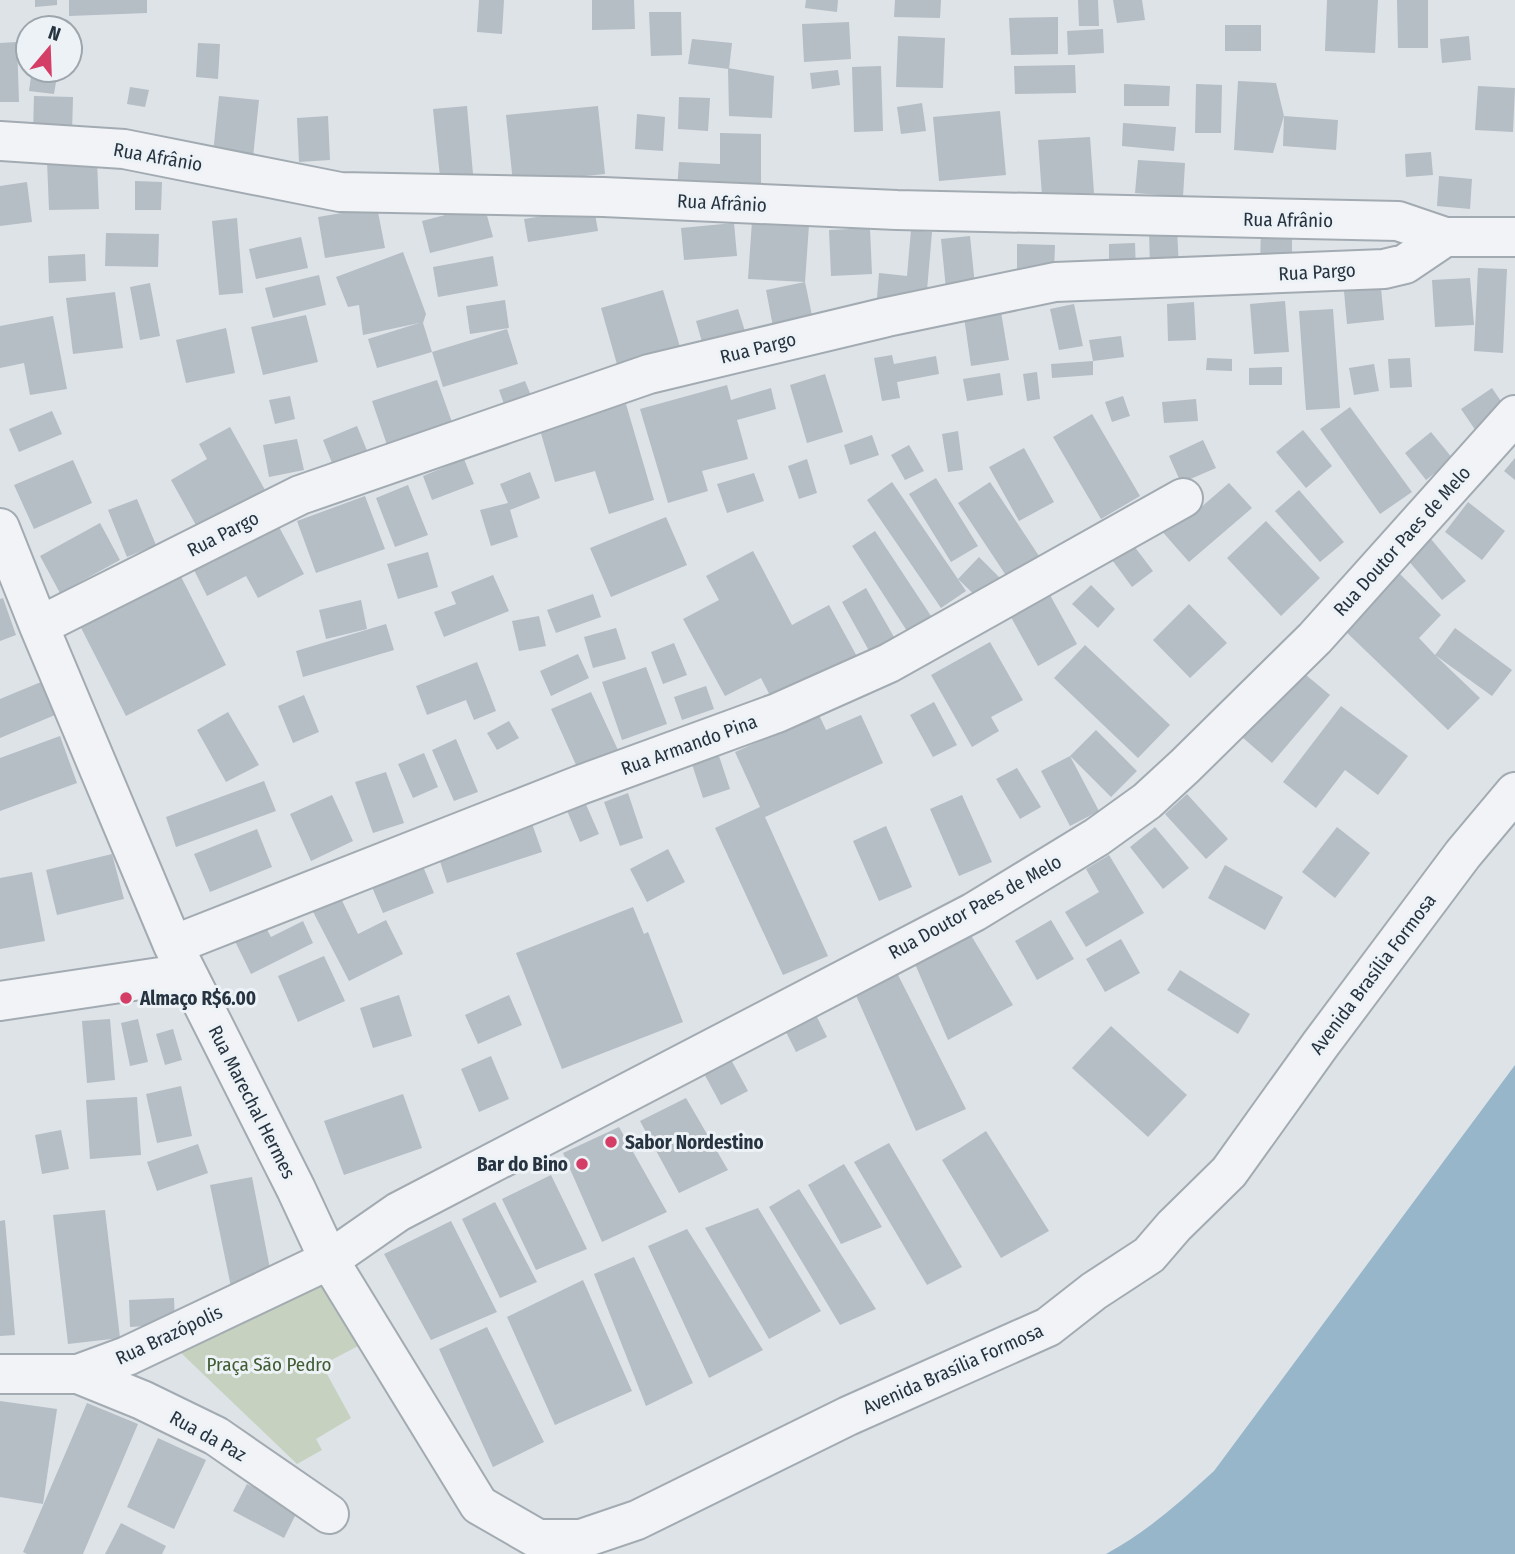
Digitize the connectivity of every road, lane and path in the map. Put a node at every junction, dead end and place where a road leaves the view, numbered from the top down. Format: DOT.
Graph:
graph roads {
  1 [pos="0,141"];
  2 [pos="1445,237"];
  3 [pos="1515,237"];
  4 [pos="1515,415"];
  5 [pos="1183,498"];
  6 [pos="0,528"];
  7 [pos="38,626"];
  8 [pos="1515,792"];
  9 [pos="180,959"];
  10 [pos="0,1002"];
  11 [pos="329,1259"];
  12 [pos="0,1374"];
  13 [pos="78,1374"];
  14 [pos="454,1466"];
  15 [pos="329,1514"];
  1 -- 2 [label="street, Rua Afrânio"];
  2 -- 3 [label="street"];
  2 -- 7 [label="street, Rua Pargo"];
  4 -- 11 [label="street, Rua Doutor Paes de Melo"];
  5 -- 9 [label="street, Rua Armando Pina"];
  6 -- 7 [label="street, Rua Marechal Hermes"];
  7 -- 9 [label="street, Rua Marechal Hermes"];
  8 -- 14 [label="street, Avenida Brasília Formosa"];
  9 -- 10 [label="street, Rua Armando Pina"];
  9 -- 11 [label="street, Rua Marechal Hermes"];
  11 -- 13 [label="street, Rua Brazópolis"];
  11 -- 14 [label="street, Rua Marechal Hermes"];
  12 -- 13 [label="street, Rua Brazópolis"];
  13 -- 15 [label="street, Rua da Paz"];
}
